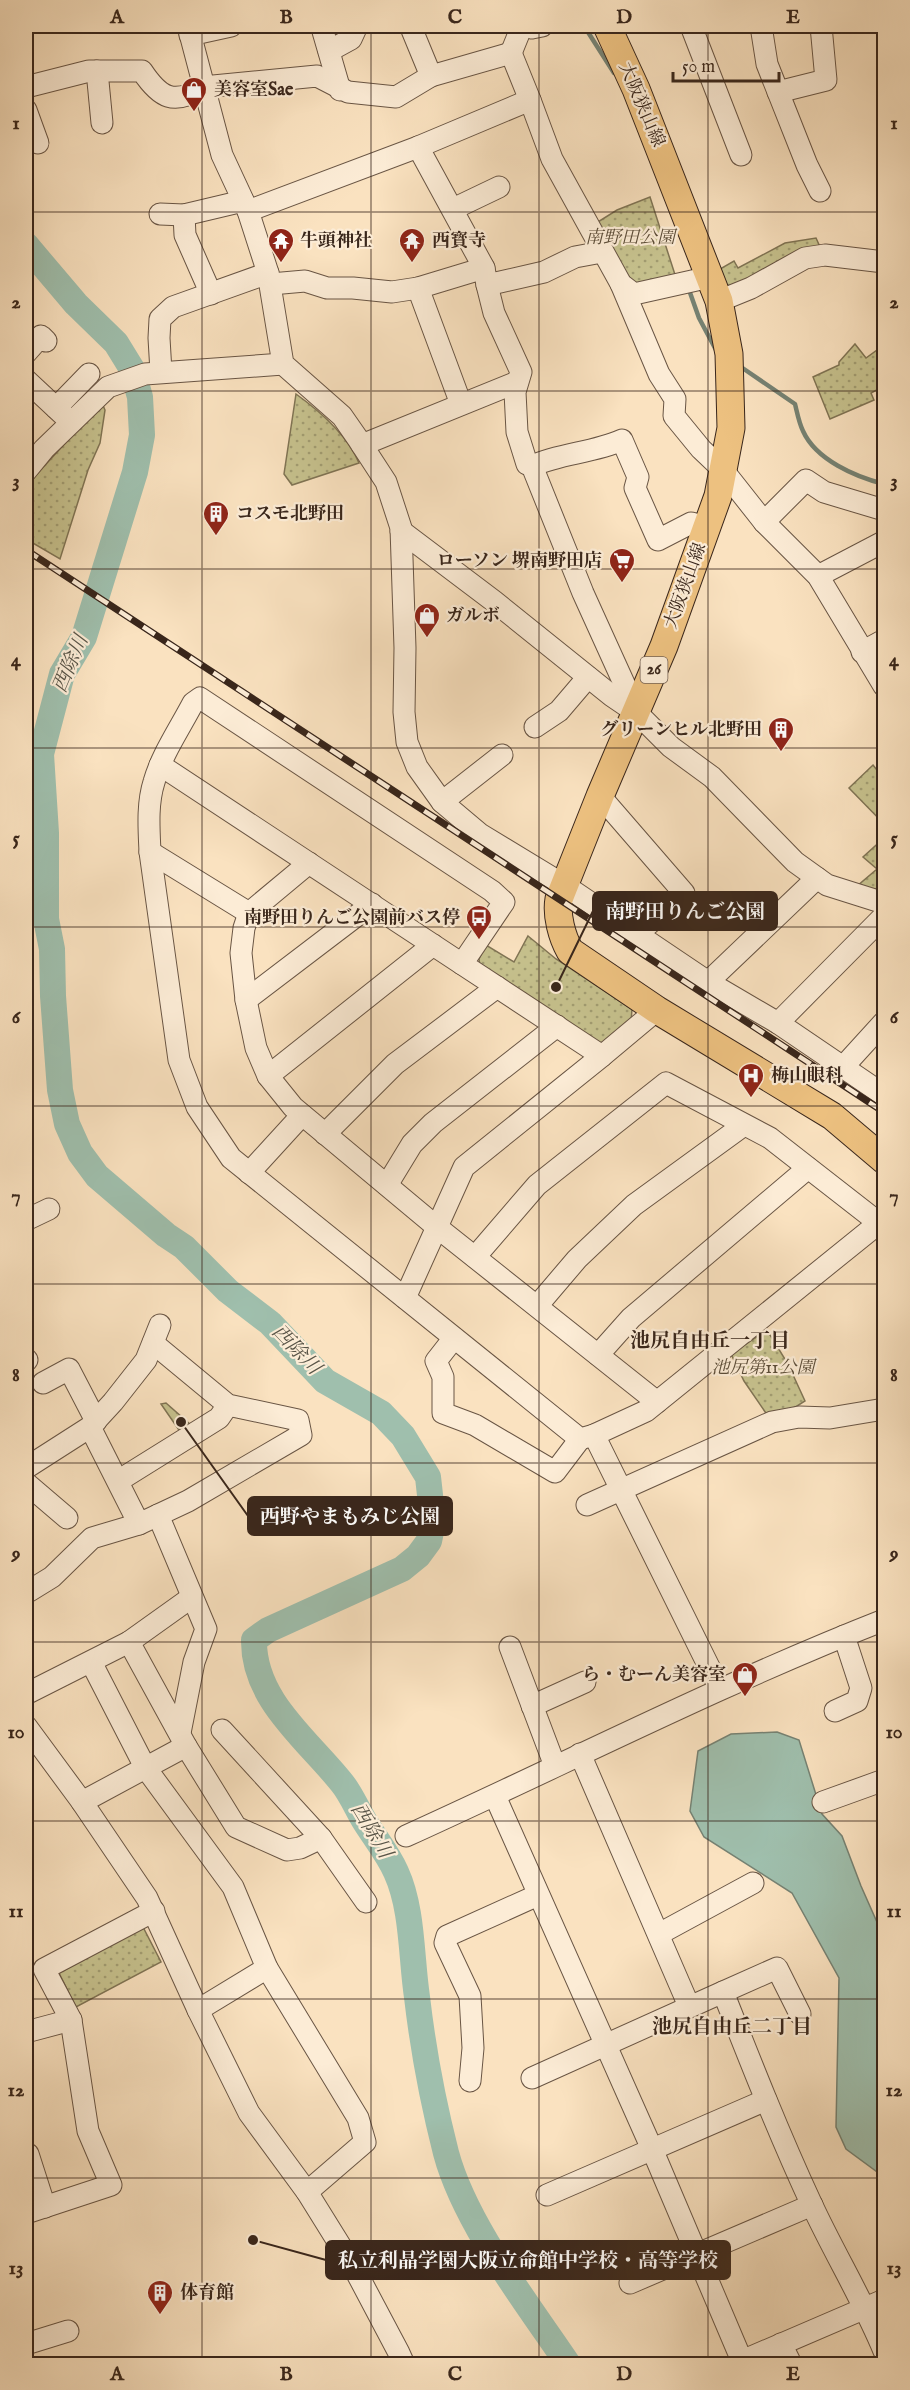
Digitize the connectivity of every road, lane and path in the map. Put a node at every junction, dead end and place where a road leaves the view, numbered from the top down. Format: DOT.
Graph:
graph roads {
  1 [pos="231,26"];
  2 [pos="357,26"];
  3 [pos="524,26"];
  4 [pos="542,26"];
  5 [pos="607,26"];
  6 [pos="691,26"];
  7 [pos="821,26"];
  8 [pos="767,27"];
  9 [pos="322,28"];
  10 [pos="189,30"];
  11 [pos="412,30"];
  12 [pos="329,51"];
  13 [pos="511,53"];
  14 [pos="97,71"];
  15 [pos="431,76"];
  16 [pos="26,87"];
  17 [pos="203,87"];
  18 [pos="340,90"];
  19 [pos="778,92"];
  20 [pos="530,100"];
  21 [pos="26,110"];
  22 [pos="102,123"];
  23 [pos="38,143"];
  24 [pos="418,147"];
  25 [pos="741,155"];
  26 [pos="499,187"];
  27 [pos="820,190"];
  28 [pos="245,206"];
  29 [pos="453,209"];
  30 [pos="160,214"];
  31 [pos="184,215"];
  32 [pos="602,252"];
  33 [pos="885,262"];
  34 [pos="486,276"];
  35 [pos="270,278"];
  36 [pos="621,284"];
  37 [pos="418,288"];
  38 [pos="714,289"];
  39 [pos="211,294"];
  40 [pos="46,341"];
  41 [pos="26,353"];
  42 [pos="282,364"];
  43 [pos="153,373"];
  44 [pos="89,374"];
  45 [pos="26,380"];
  46 [pos="517,382"];
  47 [pos="461,404"];
  48 [pos="63,415"];
  49 [pos="362,445"];
  50 [pos="532,466"];
  51 [pos="723,470"];
  52 [pos="26,471"];
  53 [pos="885,510"];
  54 [pos="764,522"];
  55 [pos="707,527"];
  56 [pos="401,531"];
  57 [pos="885,545"];
  58 [pos="818,576"];
  59 [pos="885,640"];
  60 [pos="862,652"];
  61 [pos="588,676"];
  62 [pos="885,686"];
  63 [pos="637,713"];
  64 [pos="534,727"];
  65 [pos="502,755"];
  66 [pos="160,765"];
  67 [pos="600,796"];
  68 [pos="442,802"];
  69 [pos="150,852"];
  70 [pos="309,863"];
  71 [pos="817,878"];
  72 [pos="564,885"];
  73 [pos="882,903"];
  74 [pos="372,904"];
  75 [pos="249,913"];
  76 [pos="636,935"];
  77 [pos="433,945"];
  78 [pos="462,964"];
  79 [pos="708,982"];
  80 [pos="497,987"];
  81 [pos="246,1000"];
  82 [pos="657,1010"];
  83 [pos="885,1022"];
  84 [pos="778,1023"];
  85 [pos="557,1026"];
  86 [pos="602,1056"];
  87 [pos="843,1067"];
  88 [pos="268,1076"];
  89 [pos="885,1095"];
  90 [pos="302,1115"];
  91 [pos="744,1125"];
  92 [pos="325,1134"];
  93 [pos="885,1160"];
  94 [pos="808,1168"];
  95 [pos="249,1173"];
  96 [pos="387,1185"];
  97 [pos="49,1209"];
  98 [pos="26,1220"];
  99 [pos="882,1220"];
  100 [pos="438,1228"];
  101 [pos="475,1257"];
  102 [pos="405,1298"];
  103 [pos="537,1306"];
  104 [pos="454,1338"];
  105 [pos="598,1355"];
  106 [pos="43,1383"];
  107 [pos="657,1402"];
  108 [pos="228,1405"];
  109 [pos="885,1408"];
  110 [pos="93,1424"];
  111 [pos="587,1437"];
  112 [pos="26,1468"];
  113 [pos="118,1481"];
  114 [pos="26,1483"];
  115 [pos="623,1490"];
  116 [pos="587,1505"];
  117 [pos="67,1518"];
  118 [pos="149,1520"];
  119 [pos="26,1593"];
  120 [pos="192,1598"];
  121 [pos="885,1620"];
  122 [pos="844,1636"];
  123 [pos="129,1642"];
  124 [pos="510,1647"];
  125 [pos="91,1662"];
  126 [pos="585,1682"];
  127 [pos="720,1689"];
  128 [pos="26,1694"];
  129 [pos="532,1706"];
  130 [pos="835,1711"];
  131 [pos="26,1726"];
  132 [pos="222,1730"];
  133 [pos="183,1739"];
  134 [pos="580,1754"];
  135 [pos="555,1766"];
  136 [pos="146,1767"];
  137 [pos="885,1780"];
  138 [pos="495,1796"];
  139 [pos="82,1802"];
  140 [pos="823,1802"];
  141 [pos="406,1836"];
  142 [pos="321,1838"];
  143 [pos="753,1883"];
  144 [pos="538,1895"];
  145 [pos="366,1902"];
  146 [pos="154,1911"];
  147 [pos="659,1934"];
  148 [pos="267,1968"];
  149 [pos="723,1992"];
  150 [pos="689,2007"];
  151 [pos="198,2010"];
  152 [pos="800,2014"];
  153 [pos="71,2020"];
  154 [pos="26,2032"];
  155 [pos="606,2045"];
  156 [pos="532,2078"];
  157 [pos="470,2081"];
  158 [pos="766,2100"];
  159 [pos="652,2149"];
  160 [pos="28,2154"];
  161 [pos="308,2192"];
  162 [pos="547,2195"];
  163 [pos="812,2205"];
  164 [pos="35,2210"];
  165 [pos="696,2254"];
  166 [pos="630,2283"];
  167 [pos="875,2304"];
  168 [pos="68,2331"];
  169 [pos="26,2344"];
  170 [pos="782,2344"];
  171 [pos="885,2351"];
  172 [pos="404,2364"];
  173 [pos="791,2364"];
  1 -- 10 [label="street"];
  2 -- 12 [label="street"];
  3 -- 4 [label="street"];
  3 -- 13 [label="street"];
  5 -- 38 [label="main road, 大阪狭山線 / 26"];
  6 -- 25 [label="street"];
  7 -- 19 [label="street"];
  8 -- 19 [label="street"];
  9 -- 12 [label="street"];
  10 -- 17 [label="street"];
  11 -- 15 [label="street"];
  12 -- 18 [label="street"];
  13 -- 15 [label="street"];
  13 -- 20 [label="street"];
  14 -- 16 [label="street"];
  14 -- 17 [label="street"];
  14 -- 22 [label="street"];
  15 -- 18 [label="street"];
  17 -- 18 [label="street"];
  17 -- 28 [label="street"];
  19 -- 27 [label="street"];
  20 -- 24 [label="street"];
  20 -- 32 [label="street"];
  21 -- 23 [label="street"];
  24 -- 28 [label="street"];
  24 -- 29 [label="street"];
  26 -- 29 [label="street"];
  28 -- 31 [label="street"];
  28 -- 35 [label="street"];
  29 -- 34 [label="street"];
  30 -- 31 [label="street"];
  31 -- 39 [label="street"];
  32 -- 34 [label="street"];
  32 -- 36 [label="street"];
  33 -- 38 [label="street"];
  34 -- 37 [label="street"];
  34 -- 46 [label="street"];
  35 -- 37 [label="street"];
  35 -- 39 [label="street"];
  35 -- 42 [label="street"];
  36 -- 38 [label="street"];
  36 -- 51 [label="street"];
  37 -- 47 [label="street"];
  38 -- 51 [label="main road, 大阪狭山線 / 26"];
  39 -- 43 [label="street"];
  40 -- 41 [label="street"];
  42 -- 43 [label="street"];
  42 -- 49 [label="street"];
  43 -- 48 [label="street"];
  44 -- 48 [label="street"];
  45 -- 48 [label="street"];
  46 -- 47 [label="street"];
  46 -- 50 [label="street"];
  47 -- 49 [label="street"];
  48 -- 52 [label="street"];
  49 -- 56 [label="street"];
  50 -- 55 [label="street"];
  50 -- 63 [label="street"];
  51 -- 54 [label="street"];
  51 -- 55 [label="main road, 大阪狭山線 / 26"];
  53 -- 54 [label="street"];
  54 -- 58 [label="street"];
  55 -- 63 [label="main road, 大阪狭山線 / 26"];
  56 -- 61 [label="street"];
  56 -- 68 [label="street"];
  57 -- 58 [label="street"];
  58 -- 60 [label="street"];
  59 -- 60 [label="street"];
  60 -- 62 [label="street"];
  61 -- 63 [label="street"];
  61 -- 64 [label="street"];
  63 -- 67 [label="main road, 大阪狭山線 / 26"];
  63 -- 71 [label="street"];
  65 -- 68 [label="street"];
  66 -- 69 [label="street"];
  66 -- 70 [label="street"];
  66 -- 78 [label="street"];
  67 -- 72 [label="main road, 大阪狭山線 / 26"];
  67 -- 76 [label="street"];
  68 -- 72 [label="street"];
  69 -- 75 [label="street"];
  69 -- 95 [label="street"];
  70 -- 74 [label="street"];
  70 -- 75 [label="street"];
  71 -- 73 [label="street"];
  71 -- 79 [label="street"];
  72 -- 76 [label="street"];
  72 -- 82 [label="main road, 大阪狭山線 / 26"];
  73 -- 84 [label="street"];
  74 -- 77 [label="street"];
  74 -- 81 [label="street"];
  75 -- 81 [label="street"];
  76 -- 79 [label="street"];
  77 -- 78 [label="street"];
  77 -- 88 [label="street"];
  78 -- 80 [label="street"];
  79 -- 84 [label="street"];
  80 -- 85 [label="street"];
  80 -- 92 [label="street"];
  81 -- 88 [label="street"];
  82 -- 86 [label="street"];
  82 -- 93 [label="main road, 大阪狭山線 / 26"];
  83 -- 87 [label="street"];
  84 -- 87 [label="street"];
  85 -- 86 [label="street"];
  85 -- 96 [label="street"];
  86 -- 100 [label="street"];
  87 -- 89 [label="street"];
  88 -- 90 [label="street"];
  90 -- 92 [label="street"];
  90 -- 95 [label="street"];
  91 -- 94 [label="street"];
  91 -- 101 [label="street"];
  91 -- 103 [label="street"];
  92 -- 96 [label="street"];
  94 -- 99 [label="street"];
  94 -- 105 [label="street"];
  95 -- 102 [label="street"];
  96 -- 100 [label="street"];
  97 -- 98 [label="street"];
  99 -- 107 [label="street"];
  100 -- 101 [label="street"];
  100 -- 102 [label="street"];
  101 -- 103 [label="street"];
  102 -- 104 [label="street"];
  103 -- 105 [label="street"];
  104 -- 111 [label="street"];
  104 -- 111 [label="street"];
  105 -- 107 [label="street"];
  106 -- 110 [label="street"];
  107 -- 111 [label="street"];
  108 -- 110 [label="street"];
  108 -- 113 [label="street"];
  108 -- 118 [label="street"];
  109 -- 115 [label="street"];
  110 -- 112 [label="street"];
  110 -- 113 [label="street"];
  111 -- 115 [label="street"];
  113 -- 118 [label="street"];
  114 -- 117 [label="street"];
  115 -- 116 [label="street"];
  115 -- 127 [label="street"];
  118 -- 119 [label="street"];
  118 -- 120 [label="street"];
  120 -- 123 [label="street"];
  120 -- 133 [label="street"];
  121 -- 122 [label="street"];
  122 -- 127 [label="street"];
  122 -- 130 [label="street"];
  123 -- 125 [label="street"];
  123 -- 133 [label="street"];
  124 -- 129 [label="street"];
  125 -- 128 [label="street"];
  125 -- 136 [label="street"];
  126 -- 129 [label="street"];
  127 -- 134 [label="street"];
  129 -- 135 [label="street"];
  131 -- 139 [label="street"];
  132 -- 142 [label="street"];
  133 -- 136 [label="street"];
  133 -- 142 [label="street"];
  134 -- 135 [label="street"];
  134 -- 147 [label="street"];
  135 -- 138 [label="street"];
  136 -- 139 [label="street"];
  136 -- 148 [label="street"];
  137 -- 140 [label="street"];
  138 -- 141 [label="street"];
  138 -- 144 [label="street"];
  139 -- 146 [label="street"];
  142 -- 145 [label="street"];
  143 -- 147 [label="street"];
  144 -- 155 [label="street"];
  144 -- 157 [label="street"];
  146 -- 151 [label="street"];
  146 -- 153 [label="street"];
  147 -- 150 [label="street"];
  148 -- 151 [label="street"];
  148 -- 161 [label="street"];
  149 -- 150 [label="street"];
  149 -- 152 [label="street"];
  149 -- 158 [label="street"];
  150 -- 155 [label="street"];
  151 -- 161 [label="street"];
  153 -- 154 [label="street"];
  153 -- 164 [label="street"];
  155 -- 156 [label="street"];
  155 -- 159 [label="street"];
  158 -- 159 [label="street"];
  158 -- 163 [label="street"];
  159 -- 162 [label="street"];
  159 -- 165 [label="street"];
  160 -- 164 [label="street"];
  161 -- 172 [label="street"];
  163 -- 165 [label="street"];
  163 -- 167 [label="street"];
  165 -- 166 [label="street"];
  165 -- 170 [label="street"];
  167 -- 170 [label="street"];
  167 -- 171 [label="street"];
  168 -- 169 [label="street"];
  170 -- 173 [label="street"];
}
